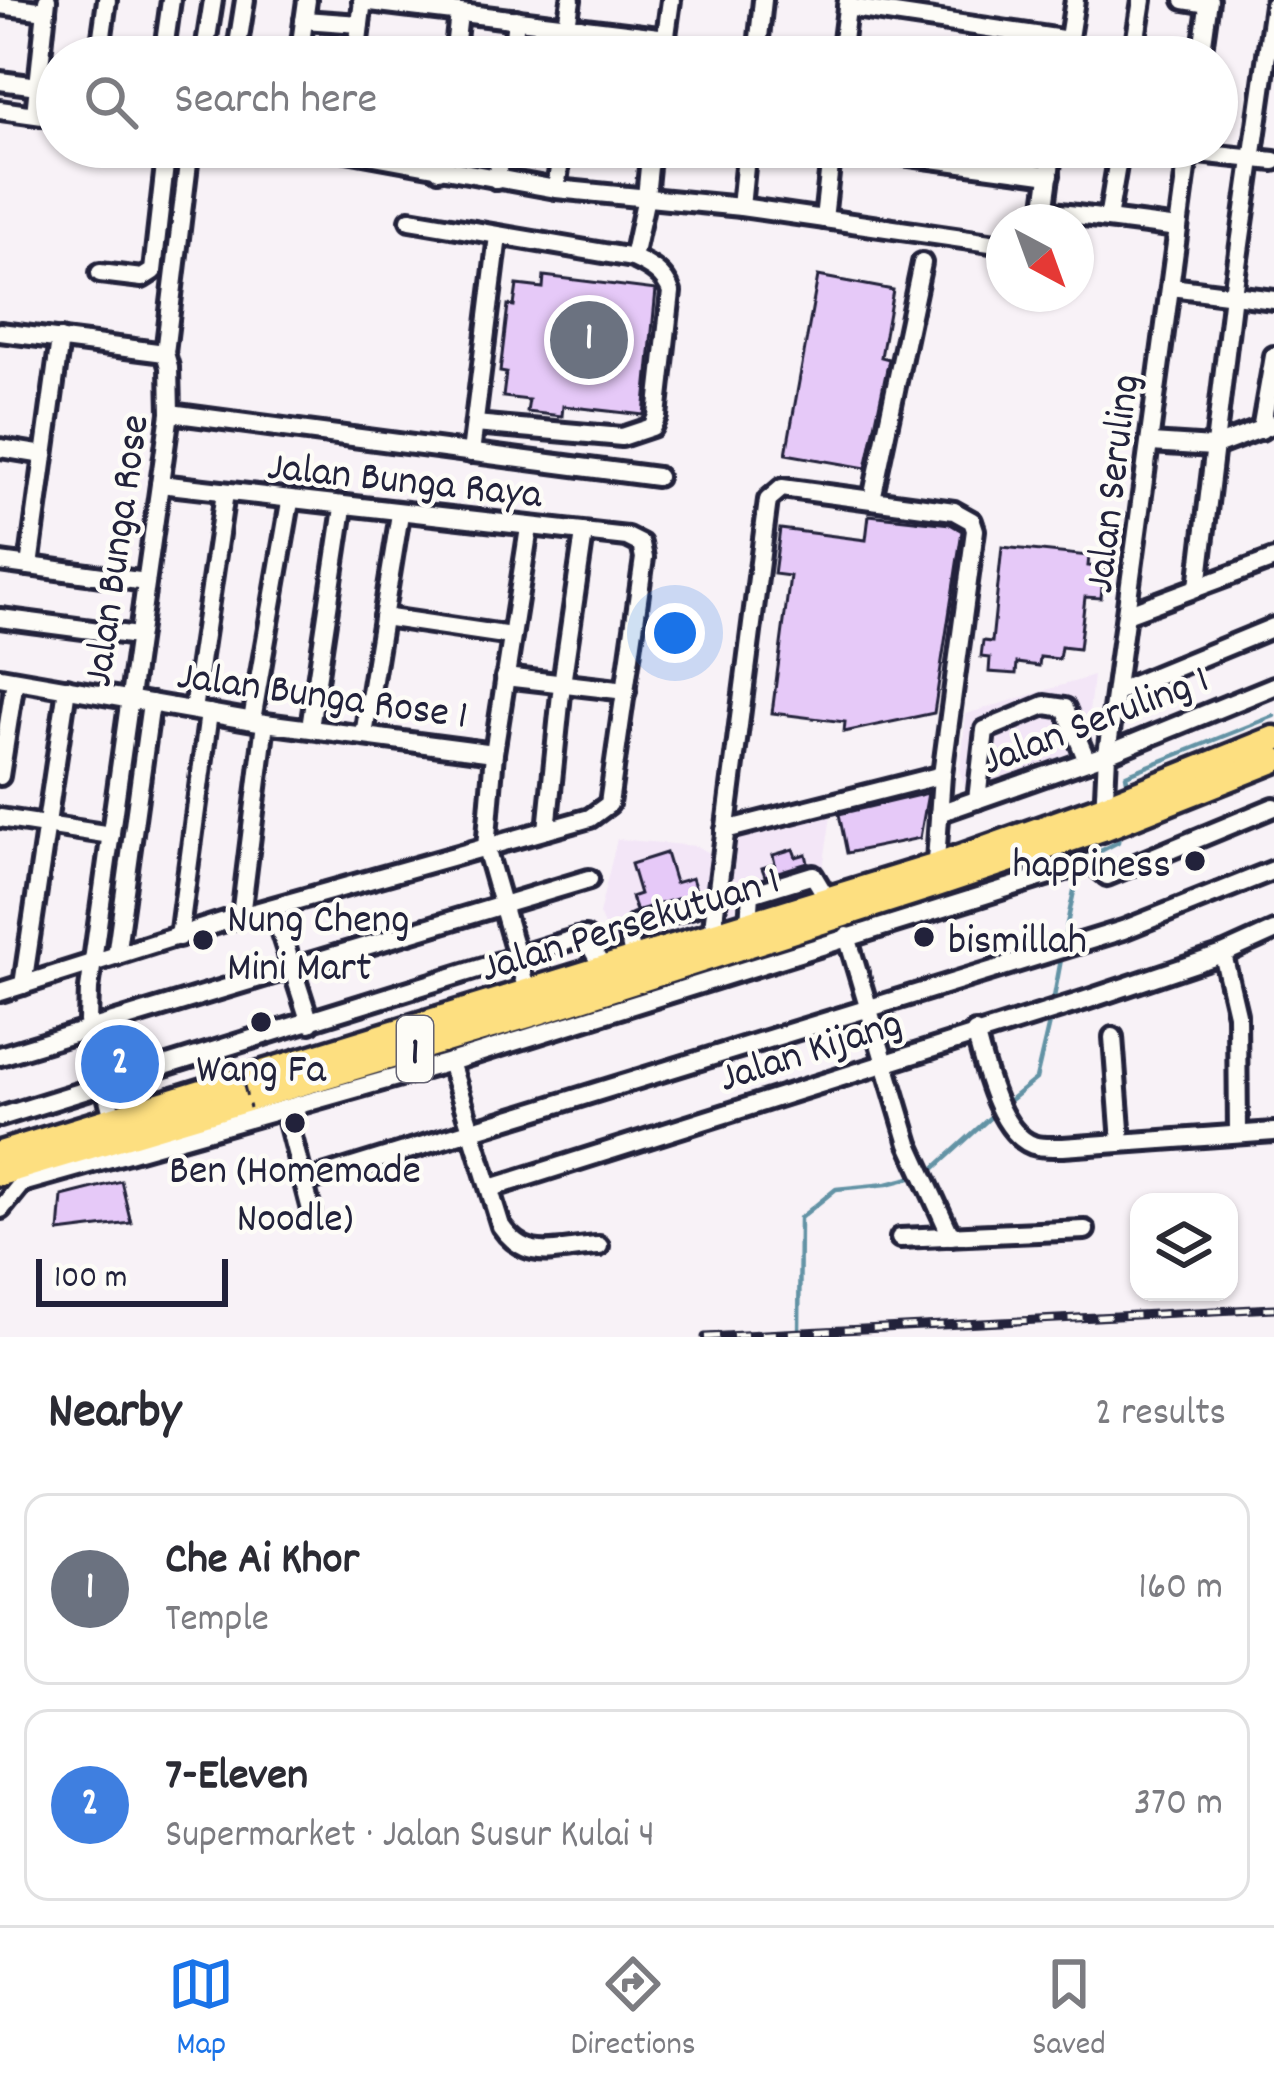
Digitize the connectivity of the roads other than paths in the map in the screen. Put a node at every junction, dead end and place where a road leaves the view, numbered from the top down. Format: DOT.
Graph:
graph roads {
  1 [pos="106,0"];
  2 [pos="171,0"];
  3 [pos="213,0"];
  4 [pos="245,0"];
  5 [pos="308,0"];
  6 [pos="363,0"];
  7 [pos="571,0"];
  8 [pos="671,0"];
  9 [pos="763,0"];
  10 [pos="1075,0"];
  11 [pos="1142,0"];
  12 [pos="1184,0"];
  13 [pos="1208,2"];
  14 [pos="847,4"];
  15 [pos="0,5"];
  16 [pos="1274,5"];
  17 [pos="46,6"];
  18 [pos="459,14"];
  19 [pos="516,19"];
  20 [pos="304,20"];
  21 [pos="360,24"];
  22 [pos="573,26"];
  23 [pos="43,36"];
  24 [pos="102,36"];
  25 [pos="166,36"];
  26 [pos="207,36"];
  27 [pos="239,36"];
  28 [pos="302,36"];
  29 [pos="359,36"];
  30 [pos="456,36"];
  31 [pos="514,36"];
  32 [pos="574,36"];
  33 [pos="651,36"];
  34 [pos="667,36"];
  35 [pos="759,36"];
  36 [pos="843,36"];
  37 [pos="1008,36"];
  38 [pos="1070,36"];
  39 [pos="1136,36"];
  40 [pos="1204,36"];
  41 [pos="0,81"];
  42 [pos="36,86"];
  43 [pos="36,100"];
  44 [pos="0,110"];
  45 [pos="34,114"];
  46 [pos="1238,156"];
  47 [pos="1252,158"];
  48 [pos="1274,161"];
  49 [pos="165,168"];
  50 [pos="187,168"];
  51 [pos="430,168"];
  52 [pos="498,168"];
  53 [pos="559,168"];
  54 [pos="649,168"];
  55 [pos="745,168"];
  56 [pos="830,168"];
  57 [pos="998,168"];
  58 [pos="1051,168"];
  59 [pos="1116,168"];
  60 [pos="1186,168"];
  61 [pos="439,170"];
  62 [pos="1050,175"];
  63 [pos="497,180"];
  64 [pos="556,188"];
  65 [pos="646,197"];
  66 [pos="1046,204"];
  67 [pos="741,207"];
  68 [pos="824,219"];
  69 [pos="1094,219"];
  70 [pos="1108,219"];
  71 [pos="410,220"];
  72 [pos="1178,228"];
  73 [pos="498,236"];
  74 [pos="986,242"];
  75 [pos="633,258"];
  76 [pos="922,263"];
  77 [pos="100,273"];
  78 [pos="1171,287"];
  79 [pos="1233,294"];
  80 [pos="1274,300"];
  81 [pos="0,332"];
  82 [pos="59,339"];
  83 [pos="165,353"];
  84 [pos="1274,356"];
  85 [pos="170,413"];
  86 [pos="475,424"];
  87 [pos="1268,427"];
  88 [pos="1151,443"];
  89 [pos="1213,447"];
  90 [pos="0,448"];
  91 [pos="471,453"];
  92 [pos="44,455"];
  93 [pos="657,478"];
  94 [pos="160,484"];
  95 [pos="225,493"];
  96 [pos="872,499"];
  97 [pos="290,502"];
  98 [pos="343,508"];
  99 [pos="400,514"];
  100 [pos="529,528"];
  101 [pos="584,533"];
  102 [pos="1274,559"];
  103 [pos="0,562"];
  104 [pos="29,566"];
  105 [pos="146,582"];
  106 [pos="1198,587"];
  107 [pos="1129,613"];
  108 [pos="383,617"];
  109 [pos="0,618"];
  110 [pos="1274,627"];
  111 [pos="511,635"];
  112 [pos="137,636"];
  113 [pos="505,677"];
  114 [pos="8,678"];
  115 [pos="562,683"];
  116 [pos="1274,686"];
  117 [pos="67,688"];
  118 [pos="626,691"];
  119 [pos="1117,692"];
  120 [pos="128,699"];
  121 [pos="151,703"];
  122 [pos="201,712"];
  123 [pos="258,722"];
  124 [pos="310,728"];
  125 [pos="364,735"];
  126 [pos="1274,740"];
  127 [pos="494,753"];
  128 [pos="1107,754"];
  129 [pos="1274,760"];
  130 [pos="1088,761"];
  131 [pos="942,775"];
  132 [pos="0,776"];
  133 [pos="977,800"];
  134 [pos="1274,807"];
  135 [pos="939,813"];
  136 [pos="1104,817"];
  137 [pos="0,818"];
  138 [pos="45,825"];
  139 [pos="547,830"];
  140 [pos="725,830"];
  141 [pos="111,835"];
  142 [pos="486,848"];
  143 [pos="1274,870"];
  144 [pos="935,876"];
  145 [pos="589,879"];
  146 [pos="717,900"];
  147 [pos="503,906"];
  148 [pos="273,908"];
  149 [pos="241,916"];
  150 [pos="1274,932"];
  151 [pos="847,936"];
  152 [pos="179,937"];
  153 [pos="711,946"];
  154 [pos="1223,954"];
  155 [pos="116,956"];
  156 [pos="520,959"];
  157 [pos="634,959"];
  158 [pos="95,962"];
  159 [pos="292,969"];
  160 [pos="604,970"];
  161 [pos="23,985"];
  162 [pos="0,992"];
  163 [pos="530,1004"];
  164 [pos="867,1007"];
  165 [pos="310,1023"];
  166 [pos="91,1029"];
  167 [pos="975,1032"];
  168 [pos="1114,1037"];
  169 [pos="0,1056"];
  170 [pos="884,1061"];
  171 [pos="450,1062"];
  172 [pos="104,1086"];
  173 [pos="284,1110"];
  174 [pos="0,1117"];
  175 [pos="115,1128"];
  176 [pos="472,1130"];
  177 [pos="1274,1132"];
  178 [pos="1238,1133"];
  179 [pos="1120,1142"];
  180 [pos="9,1174"];
  181 [pos="304,1182"];
  182 [pos="491,1188"];
  183 [pos="1,1209"];
  184 [pos="311,1210"];
  185 [pos="1085,1230"];
  186 [pos="951,1236"];
  187 [pos="899,1238"];
  188 [pos="599,1246"];
  1 -- 24 [label="street"];
  2 -- 25 [label="street"];
  3 -- 26 [label="street"];
  4 -- 27 [label="street"];
  5 -- 20 [label="street"];
  6 -- 18 [label="street"];
  6 -- 21 [label="street"];
  7 -- 22 [label="street"];
  8 -- 34 [label="street"];
  9 -- 35 [label="street"];
  10 -- 38 [label="street"];
  11 -- 39 [label="street"];
  12 -- 13 [label="street"];
  13 -- 40 [label="street"];
  14 -- 36 [label="street"];
  14 -- 37 [label="street"];
  15 -- 17 [label="street"];
  16 -- 47 [label="street"];
  17 -- 23 [label="street"];
  18 -- 19 [label="street"];
  18 -- 30 [label="street"];
  19 -- 22 [label="street"];
  19 -- 31 [label="street"];
  20 -- 21 [label="street"];
  20 -- 28 [label="street"];
  21 -- 29 [label="street"];
  22 -- 32 [label="street"];
  22 -- 33 [label="street"];
  41 -- 42 [label="street"];
  43 -- 45 [label="street"];
  44 -- 45 [label="street"];
  46 -- 47 [label="street"];
  47 -- 48 [label="street"];
  47 -- 79 [label="street"];
  49 -- 77 [label="street"];
  50 -- 83 [label="street, Jalan Bunga Rose"];
  51 -- 61 [label="street"];
  52 -- 63 [label="street"];
  53 -- 64 [label="street"];
  54 -- 65 [label="street"];
  55 -- 67 [label="street"];
  56 -- 68 [label="street"];
  57 -- 62 [label="street"];
  58 -- 62 [label="street"];
  59 -- 70 [label="street"];
  60 -- 72 [label="street, Jalan Seruling"];
  61 -- 63 [label="street"];
  62 -- 66 [label="street"];
  63 -- 64 [label="street"];
  64 -- 65 [label="street"];
  65 -- 67 [label="street"];
  65 -- 75 [label="street"];
  67 -- 68 [label="street"];
  68 -- 74 [label="street"];
  69 -- 70 [label="street"];
  70 -- 72 [label="street"];
  71 -- 73 [label="street"];
  72 -- 78 [label="street, Jalan Seruling"];
  73 -- 75 [label="street"];
  73 -- 86 [label="street"];
  75 -- 86 [label="street"];
  76 -- 96 [label="street"];
  78 -- 79 [label="street"];
  78 -- 88 [label="street, Jalan Seruling"];
  79 -- 80 [label="street"];
  79 -- 89 [label="street"];
  81 -- 82 [label="street"];
  82 -- 83 [label="street"];
  82 -- 92 [label="street"];
  83 -- 85 [label="street, Jalan Bunga Rose"];
  84 -- 87 [label="street"];
  85 -- 91 [label="street"];
  85 -- 94 [label="street, Jalan Bunga Rose"];
  86 -- 91 [label="street"];
  87 -- 89 [label="street"];
  88 -- 89 [label="street"];
  88 -- 107 [label="street, Jalan Seruling"];
  89 -- 106 [label="street"];
  90 -- 92 [label="street"];
  91 -- 93 [label="street"];
  92 -- 104 [label="street"];
  94 -- 95 [label="street, Jalan Bunga Raya"];
  94 -- 105 [label="street, Jalan Bunga Rose"];
  95 -- 97 [label="street, Jalan Bunga Raya"];
  95 -- 122 [label="street"];
  96 -- 131 [label="street"];
  96 -- 140 [label="street"];
  97 -- 98 [label="street, Jalan Bunga Raya"];
  97 -- 123 [label="street"];
  98 -- 99 [label="street, Jalan Bunga Raya"];
  98 -- 124 [label="street"];
  99 -- 100 [label="street, Jalan Bunga Raya"];
  99 -- 108 [label="street"];
  100 -- 101 [label="street, Jalan Bunga Raya"];
  100 -- 111 [label="street"];
  101 -- 115 [label="street"];
  101 -- 118 [label="street, Jalan Bunga Raya"];
  102 -- 106 [label="street"];
  103 -- 104 [label="street"];
  104 -- 105 [label="street"];
  105 -- 112 [label="street, Jalan Bunga Rose"];
  106 -- 107 [label="street"];
  107 -- 119 [label="street, Jalan Seruling"];
  108 -- 111 [label="street"];
  108 -- 125 [label="street"];
  109 -- 112 [label="street"];
  110 -- 119 [label="street"];
  111 -- 113 [label="street"];
  112 -- 120 [label="street, Jalan Bunga Rose"];
  113 -- 115 [label="street"];
  113 -- 127 [label="street"];
  114 -- 117 [label="street, Jalan Bunga Rose 1"];
  114 -- 132 [label="street"];
  115 -- 118 [label="street"];
  115 -- 139 [label="street"];
  116 -- 128 [label="street, Jalan Seruling 1"];
  117 -- 120 [label="street, Jalan Bunga Rose 1"];
  117 -- 138 [label="street"];
  118 -- 139 [label="street"];
  119 -- 128 [label="street, Jalan Seruling"];
  120 -- 121 [label="street, Jalan Bunga Rose 1"];
  120 -- 141 [label="street, Jalan Bunga Rose"];
  121 -- 122 [label="street, Jalan Bunga Rose 1"];
  121 -- 155 [label="street"];
  122 -- 123 [label="street, Jalan Bunga Rose 1"];
  122 -- 152 [label="street"];
  123 -- 124 [label="street, Jalan Bunga Rose 1"];
  123 -- 149 [label="street"];
  124 -- 125 [label="street, Jalan Bunga Rose 1"];
  125 -- 127 [label="street, Jalan Bunga Rose 1"];
  126 -- 136 [label="highway, Jalan Persekutuan 1 / 1"];
  127 -- 142 [label="street"];
  128 -- 130 [label="street, Jalan Seruling 1"];
  128 -- 136 [label="street, Jalan Seruling"];
  129 -- 136 [label="highway, Jalan Persekutuan 1 / 1"];
  130 -- 133 [label="street, Jalan Seruling 1"];
  130 -- 133 [label="street"];
  131 -- 135 [label="street"];
  131 -- 140 [label="street"];
  133 -- 135 [label="street, Jalan Seruling 1"];
  134 -- 151 [label="street"];
  135 -- 144 [label="street"];
  136 -- 144 [label="highway, Jalan Persekutuan 1 / 1"];
  137 -- 138 [label="street"];
  138 -- 141 [label="street"];
  138 -- 161 [label="street"];
  139 -- 142 [label="street"];
  140 -- 146 [label="street"];
  141 -- 158 [label="street, Jalan Bunga Rose"];
  142 -- 147 [label="street"];
  142 -- 148 [label="street"];
  143 -- 164 [label="street"];
  144 -- 153 [label="highway, Jalan Persekutuan 1 / 1"];
  144 -- 153 [label="highway, Jalan Persekutuan 1 / 1"];
  145 -- 147 [label="street"];
  146 -- 153 [label="street"];
  146 -- 157 [label="street"];
  147 -- 156 [label="street"];
  147 -- 159 [label="street"];
  148 -- 149 [label="street"];
  148 -- 159 [label="street"];
  149 -- 152 [label="street"];
  150 -- 154 [label="street, Jalan Kijang"];
  151 -- 164 [label="street"];
  151 -- 171 [label="street"];
  152 -- 155 [label="street"];
  153 -- 157 [label="highway, Jalan Persekutuan 1 / 1"];
  153 -- 163 [label="highway, Jalan Persekutuan 1 / 1"];
  154 -- 167 [label="street, Jalan Kijang"];
  154 -- 178 [label="street"];
  155 -- 158 [label="street"];
  156 -- 160 [label="street"];
  156 -- 163 [label="street"];
  156 -- 165 [label="street"];
  157 -- 160 [label="highway, Jalan Persekutuan 1 / 1"];
  158 -- 161 [label="street"];
  158 -- 166 [label="street, Jalan Bunga Rose"];
  159 -- 165 [label="street"];
  159 -- 166 [label="street"];
  160 -- 163 [label="highway, Jalan Persekutuan 1 / 1"];
  161 -- 162 [label="street"];
  163 -- 175 [label="highway, Jalan Persekutuan 1 / 1"];
  164 -- 170 [label="street"];
  164 -- 176 [label="street"];
  165 -- 172 [label="street"];
  166 -- 169 [label="street"];
  166 -- 172 [label="street, Jalan Bunga Rose"];
  167 -- 170 [label="street, Jalan Kijang"];
  167 -- 179 [label="street"];
  168 -- 179 [label="street"];
  170 -- 182 [label="street, Jalan Kijang"];
  170 -- 186 [label="street"];
  171 -- 173 [label="street"];
  171 -- 176 [label="street"];
  172 -- 174 [label="street"];
  172 -- 175 [label="street, Jalan Bunga Rose"];
  173 -- 180 [label="street"];
  173 -- 181 [label="street"];
  175 -- 180 [label="highway, Jalan Persekutuan 1 / 1"];
  176 -- 181 [label="street"];
  176 -- 182 [label="street"];
  177 -- 178 [label="street"];
  178 -- 179 [label="street"];
  180 -- 183 [label="street"];
  181 -- 184 [label="street"];
  182 -- 188 [label="street"];
  185 -- 186 [label="street"];
  186 -- 187 [label="street"];
}
